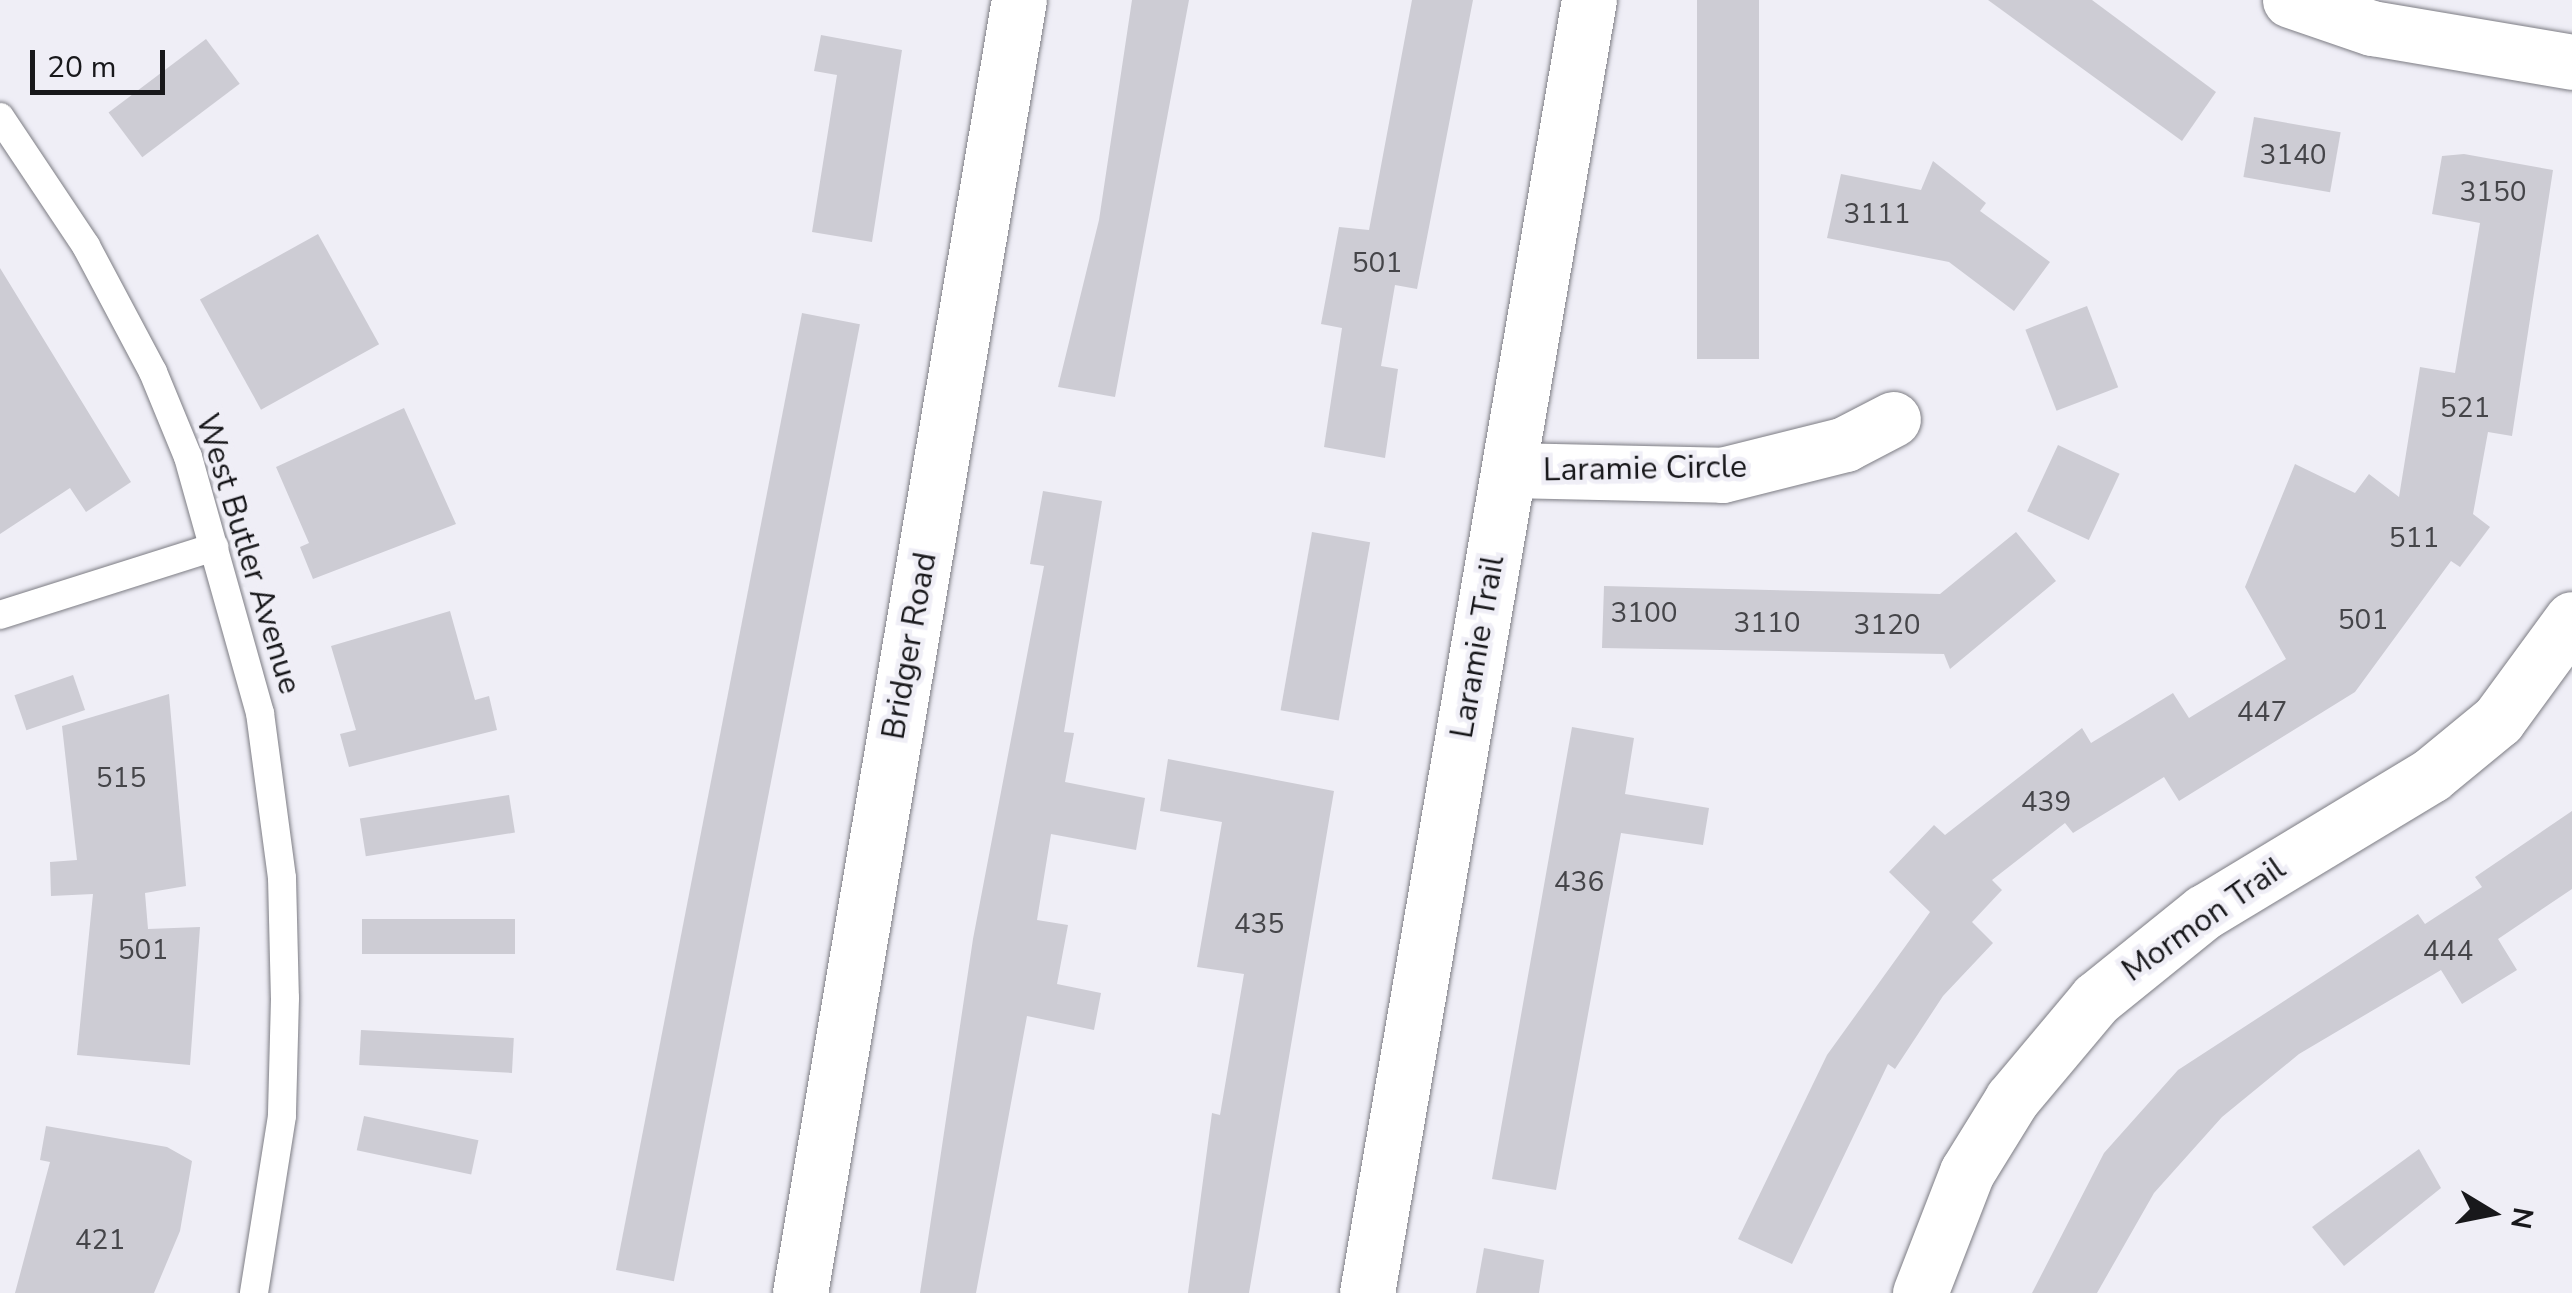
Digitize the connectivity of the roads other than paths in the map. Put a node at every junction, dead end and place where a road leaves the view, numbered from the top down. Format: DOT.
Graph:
graph roads {
  1 [pos="1019,0"];
  2 [pos="1589,0"];
  3 [pos="2290,0"];
  4 [pos="2572,62"];
  5 [pos="0,117"];
  6 [pos="1892,419"];
  7 [pos="1509,470"];
  8 [pos="215,547"];
  9 [pos="0,615"];
  10 [pos="2572,619"];
  11 [pos="254,1293"];
  12 [pos="800,1293"];
  13 [pos="1367,1293"];
  14 [pos="1920,1293"];
  1 -- 12 [label="street, Bridger Road"];
  2 -- 7 [label="street, Laramie Trail"];
  3 -- 4 [label="street"];
  5 -- 8 [label="lane, West Butler Avenue"];
  6 -- 7 [label="street, Laramie Circle"];
  7 -- 13 [label="street, Laramie Trail"];
  8 -- 9 [label="lane"];
  8 -- 11 [label="lane, West Butler Avenue"];
  10 -- 14 [label="street, Mormon Trail"];
}
